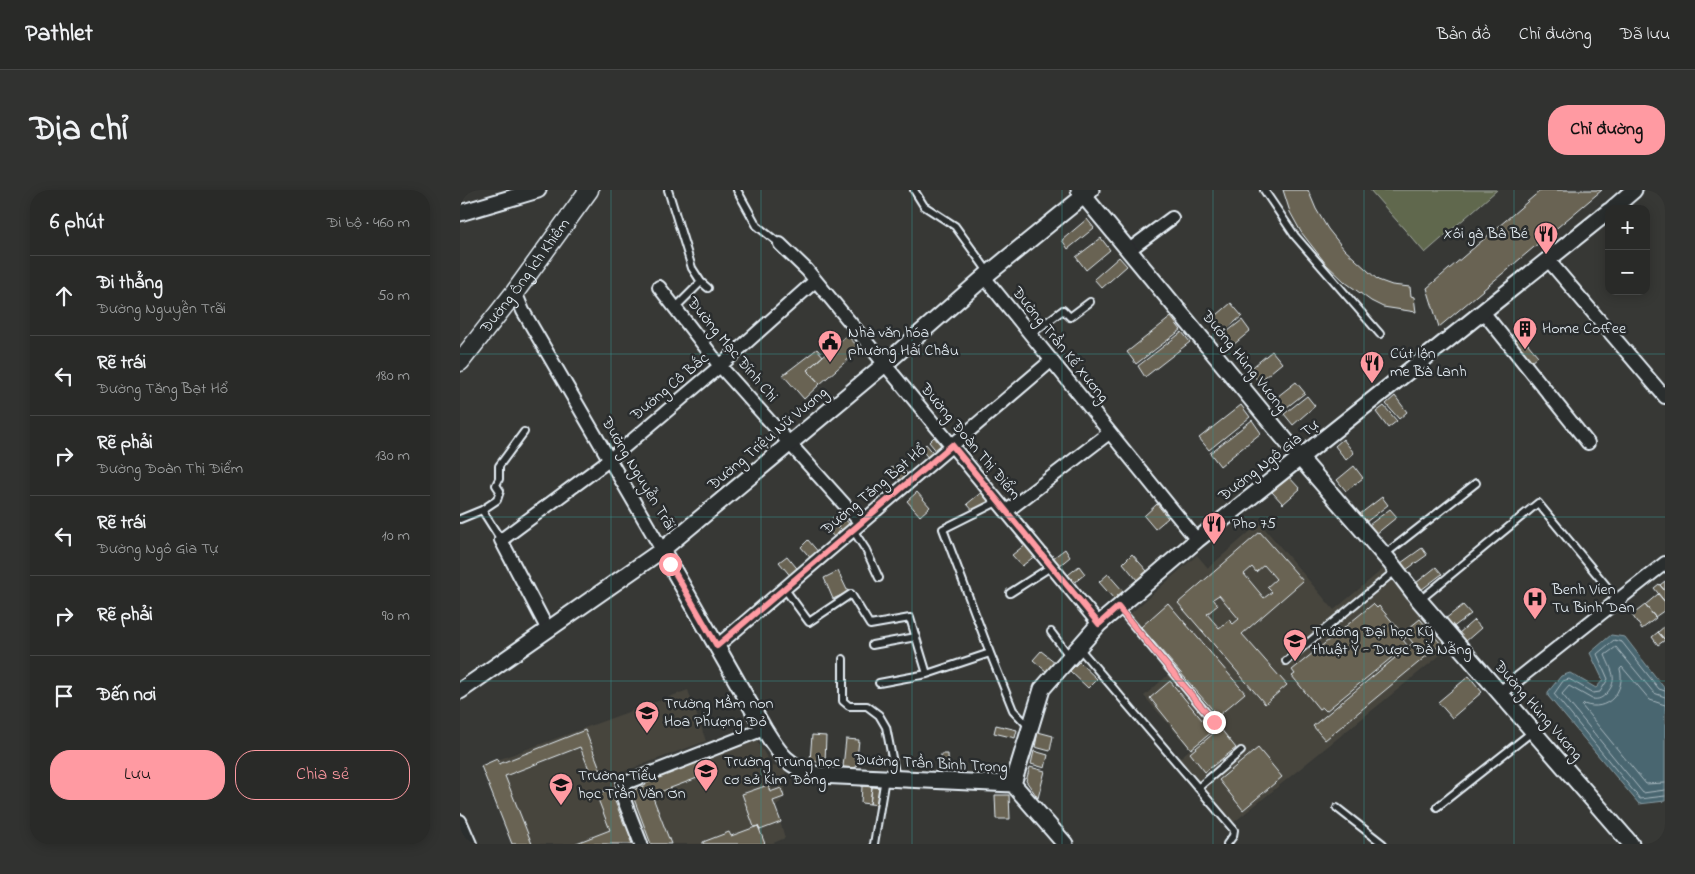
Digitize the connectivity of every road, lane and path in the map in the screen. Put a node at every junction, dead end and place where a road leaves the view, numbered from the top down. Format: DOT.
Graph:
graph roads {
  1 [pos="538,190"];
  2 [pos="589,190"];
  3 [pos="668,190"];
  4 [pos="737,190"];
  5 [pos="914,190"];
  6 [pos="1264,190"];
  7 [pos="1634,190"];
  8 [pos="1085,192"];
  9 [pos="1616,205"];
  10 [pos="460,213"];
  11 [pos="1605,214"];
  12 [pos="1172,218"];
  13 [pos="780,244"];
  14 [pos="1129,250"];
  15 [pos="1549,261"];
  16 [pos="987,275"];
  17 [pos="815,281"];
  18 [pos="702,282"];
  19 [pos="658,287"];
  20 [pos="708,288"];
  21 [pos="515,292"];
  22 [pos="1090,302"];
  23 [pos="674,308"];
  24 [pos="1484,313"];
  25 [pos="1031,334"];
  26 [pos="1380,334"];
  27 [pos="1052,360"];
  28 [pos="460,362"];
  29 [pos="885,364"];
  30 [pos="720,366"];
  31 [pos="1665,397"];
  32 [pos="524,432"];
  33 [pos="1109,433"];
  34 [pos="1588,443"];
  35 [pos="790,444"];
  36 [pos="952,445"];
  37 [pos="1301,459"];
  38 [pos="609,460"];
  39 [pos="1476,483"];
  40 [pos="1003,506"];
  41 [pos="482,510"];
  42 [pos="460,519"];
  43 [pos="856,527"];
  44 [pos="501,540"];
  45 [pos="1197,540"];
  46 [pos="662,550"];
  47 [pos="1383,556"];
  48 [pos="1052,566"];
  49 [pos="1664,566"];
  50 [pos="1396,570"];
  51 [pos="879,578"];
  52 [pos="784,588"];
  53 [pos="1010,593"];
  54 [pos="1419,600"];
  55 [pos="1618,600"];
  56 [pos="1118,607"];
  57 [pos="1099,624"];
  58 [pos="548,630"];
  59 [pos="1051,632"];
  60 [pos="916,637"];
  61 [pos="872,645"];
  62 [pos="717,646"];
  63 [pos="1074,652"];
  64 [pos="990,653"];
  65 [pos="843,659"];
  66 [pos="1286,661"];
  67 [pos="927,674"];
  68 [pos="879,683"];
  69 [pos="460,691"];
  70 [pos="1500,694"];
  71 [pos="1214,722"];
  72 [pos="1029,726"];
  73 [pos="764,729"];
  74 [pos="1532,732"];
  75 [pos="777,751"];
  76 [pos="1241,751"];
  77 [pos="890,778"];
  78 [pos="1013,784"];
  79 [pos="1198,788"];
  80 [pos="1437,807"];
  81 [pos="1337,808"];
  82 [pos="460,821"];
  83 [pos="470,844"];
  84 [pos="641,844"];
  85 [pos="874,844"];
  86 [pos="1065,844"];
  87 [pos="1227,844"];
  88 [pos="1383,844"];
  89 [pos="1630,844"];
  1 -- 10 [label="street"];
  2 -- 21 [label="main road, Đường Ông Ích Khiêm"];
  3 -- 18 [label="lane"];
  4 -- 13 [label="lane"];
  5 -- 16 [label="lane"];
  6 -- 26 [label="lane"];
  7 -- 9 [label="street, Đường Ngô Gia Tự"];
  8 -- 14 [label="street, Đường Hùng Vương"];
  8 -- 16 [label="street, Đường Triệu Nữ Vương"];
  11 -- 15 [label="street, Đường Ngô Gia Tự"];
  12 -- 14 [label="street"];
  13 -- 17 [label="street, Đường Đoàn Thị Điểm"];
  14 -- 37 [label="street, Đường Hùng Vương"];
  15 -- 24 [label="street, Đường Ngô Gia Tự"];
  15 -- 31 [label="street"];
  16 -- 25 [label="street, Đường Trần Kế Xương"];
  16 -- 29 [label="street, Đường Triệu Nữ Vương"];
  17 -- 29 [label="street, Đường Đoàn Thị Điểm"];
  17 -- 30 [label="street, Đường Cô Bắc"];
  18 -- 20 [label="lane"];
  18 -- 23 [label="lane"];
  19 -- 23 [label="street, Đường Mạc Đĩnh Chi"];
  21 -- 28 [label="main road, Đường Ông Ích Khiêm"];
  21 -- 38 [label="street, Đường Nguyễn Trãi"];
  22 -- 25 [label="lane"];
  23 -- 30 [label="street, Đường Mạc Đĩnh Chi"];
  24 -- 34 [label="street"];
  24 -- 37 [label="street, Đường Ngô Gia Tự"];
  25 -- 27 [label="street, Đường Trần Kế Xương"];
  27 -- 33 [label="street, Đường Trần Kế Xương"];
  27 -- 36 [label="street, Đường Tăng Bạt Hổ"];
  29 -- 35 [label="street, Đường Triệu Nữ Vương"];
  29 -- 36 [label="street, Đường Đoàn Thị Điểm"];
  30 -- 35 [label="street, Đường Mạc Đĩnh Chi"];
  30 -- 38 [label="street, Đường Cô Bắc"];
  32 -- 41 [label="lane"];
  33 -- 40 [label="street"];
  33 -- 45 [label="street, Đường Trần Kế Xương"];
  35 -- 43 [label="street, Đường Mạc Đĩnh Chi"];
  35 -- 46 [label="street, Đường Triệu Nữ Vương"];
  36 -- 40 [label="street, Đường Đoàn Thị Điểm"];
  36 -- 43 [label="street, Đường Tăng Bạt Hổ"];
  37 -- 45 [label="street, Đường Ngô Gia Tự"];
  37 -- 47 [label="street, Đường Hùng Vương"];
  38 -- 44 [label="street, Đường Cô Bắc"];
  38 -- 46 [label="street, Đường Nguyễn Trãi"];
  39 -- 47 [label="lane"];
  40 -- 48 [label="street, Đường Đoàn Thị Điểm"];
  40 -- 64 [label="lane"];
  41 -- 42 [label="lane"];
  41 -- 44 [label="lane"];
  43 -- 51 [label="lane"];
  43 -- 52 [label="street, Đường Tăng Bạt Hổ"];
  44 -- 58 [label="street"];
  45 -- 56 [label="street, Đường Ngô Gia Tự"];
  46 -- 58 [label="street, Đường Triệu Nữ Vương"];
  46 -- 62 [label="street, Đường Nguyễn Trãi"];
  47 -- 50 [label="street, Đường Hùng Vương"];
  48 -- 53 [label="lane"];
  48 -- 57 [label="street, Đường Đoàn Thị Điểm"];
  49 -- 55 [label="street"];
  50 -- 54 [label="street, Đường Hùng Vương"];
  50 -- 66 [label="lane"];
  52 -- 60 [label="lane"];
  52 -- 62 [label="street, Đường Tăng Bạt Hổ"];
  54 -- 55 [label="lane"];
  54 -- 70 [label="street, Đường Hùng Vương"];
  55 -- 70 [label="street"];
  56 -- 57 [label="street, Đường Ngô Gia Tự"];
  56 -- 71 [label="lane"];
  57 -- 63 [label="street, Đường Ngô Gia Tự"];
  58 -- 69 [label="street, Đường Triệu Nữ Vương"];
  59 -- 63 [label="lane"];
  60 -- 61 [label="lane"];
  60 -- 67 [label="lane"];
  62 -- 73 [label="street, Đường Nguyễn Trãi"];
  63 -- 72 [label="street, Đường Ngô Gia Tự"];
  63 -- 79 [label="lane"];
  64 -- 67 [label="lane"];
  64 -- 72 [label="lane"];
  65 -- 77 [label="lane"];
  67 -- 68 [label="lane"];
  70 -- 74 [label="street, Đường Hùng Vương"];
  72 -- 78 [label="street, Đường Ngô Gia Tự"];
  73 -- 75 [label="street, Đường Nguyễn Trãi"];
  73 -- 84 [label="street"];
  74 -- 80 [label="lane"];
  74 -- 89 [label="street, Đường Hùng Vương"];
  75 -- 77 [label="street, Đường Trần Bình Trọng"];
  76 -- 79 [label="lane"];
  77 -- 78 [label="street, Đường Trần Bình Trọng"];
  77 -- 85 [label="lane"];
  78 -- 86 [label="street, Đường Trần Bình Trọng"];
  79 -- 87 [label="lane"];
  81 -- 88 [label="lane"];
  82 -- 83 [label="street"];
}
